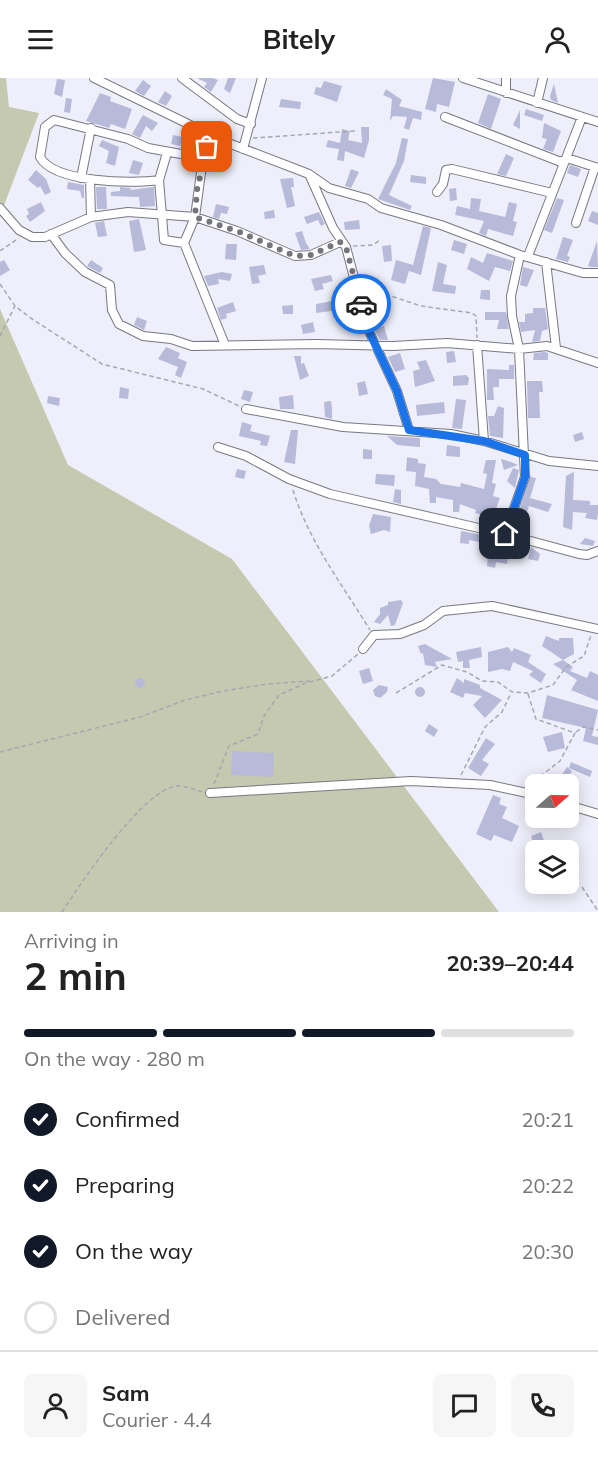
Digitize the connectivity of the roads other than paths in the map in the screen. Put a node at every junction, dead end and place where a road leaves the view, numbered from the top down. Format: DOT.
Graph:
graph roads {
  1 [pos="94,78"];
  2 [pos="182,78"];
  3 [pos="262,78"];
  4 [pos="463,78"];
  5 [pos="506,78"];
  6 [pos="543,78"];
  7 [pos="506,93"];
  8 [pos="537,103"];
  9 [pos="445,117"];
  10 [pos="582,117"];
  11 [pos="598,122"];
  12 [pos="251,124"];
  13 [pos="92,128"];
  14 [pos="212,136"];
  15 [pos="243,149"];
  16 [pos="167,153"];
  17 [pos="203,158"];
  18 [pos="567,158"];
  19 [pos="597,167"];
  20 [pos="309,174"];
  21 [pos="81,178"];
  22 [pos="90,179"];
  23 [pos="159,180"];
  24 [pos="437,192"];
  25 [pos="552,193"];
  26 [pos="0,208"];
  27 [pos="160,213"];
  28 [pos="91,217"];
  29 [pos="195,217"];
  30 [pos="576,224"];
  31 [pos="51,234"];
  32 [pos="184,243"];
  33 [pos="343,244"];
  34 [pos="524,256"];
  35 [pos="546,262"];
  36 [pos="598,273"];
  37 [pos="225,345"];
  38 [pos="477,345"];
  39 [pos="377,346"];
  40 [pos="556,348"];
  41 [pos="519,349"];
  42 [pos="598,363"];
  43 [pos="246,409"];
  44 [pos="409,430"];
  45 [pos="484,441"];
  46 [pos="218,447"];
  47 [pos="525,455"];
  48 [pos="598,466"];
  49 [pos="505,534"];
  50 [pos="598,551"];
  51 [pos="596,629"];
  52 [pos="363,649"];
  53 [pos="525,792"];
  54 [pos="210,793"];
  55 [pos="579,808"];
  56 [pos="598,814"];
  1 -- 14 [label="street"];
  2 -- 12 [label="street"];
  3 -- 12 [label="street"];
  4 -- 7 [label="street"];
  5 -- 7 [label="street"];
  6 -- 8 [label="street"];
  7 -- 8 [label="street"];
  8 -- 10 [label="street"];
  9 -- 18 [label="street"];
  10 -- 11 [label="street"];
  10 -- 18 [label="street"];
  12 -- 15 [label="street"];
  13 -- 16 [label="street"];
  13 -- 21 [label="street"];
  13 -- 21 [label="street"];
  14 -- 15 [label="street"];
  14 -- 17 [label="street"];
  15 -- 20 [label="street"];
  16 -- 17 [label="street"];
  16 -- 23 [label="street"];
  17 -- 29 [label="street"];
  18 -- 19 [label="street"];
  18 -- 25 [label="street"];
  19 -- 30 [label="street"];
  20 -- 33 [label="street"];
  20 -- 34 [label="street"];
  21 -- 22 [label="street"];
  22 -- 23 [label="street"];
  22 -- 28 [label="street"];
  23 -- 27 [label="street"];
  24 -- 25 [label="street"];
  25 -- 34 [label="street"];
  26 -- 31 [label="street"];
  27 -- 28 [label="street"];
  27 -- 29 [label="street"];
  27 -- 32 [label="street"];
  28 -- 31 [label="street"];
  29 -- 32 [label="street"];
  29 -- 33 [label="street"];
  31 -- 37 [label="street"];
  32 -- 37 [label="street"];
  33 -- 39 [label="street"];
  34 -- 35 [label="street"];
  34 -- 41 [label="street"];
  35 -- 36 [label="street"];
  35 -- 40 [label="street"];
  37 -- 39 [label="street"];
  38 -- 39 [label="street"];
  38 -- 41 [label="street"];
  38 -- 45 [label="street"];
  39 -- 44 [label="street"];
  40 -- 41 [label="street"];
  40 -- 42 [label="street"];
  41 -- 47 [label="street"];
  43 -- 44 [label="street"];
  44 -- 45 [label="street"];
  45 -- 47 [label="street"];
  46 -- 49 [label="street"];
  47 -- 48 [label="street"];
  47 -- 49 [label="street"];
  49 -- 50 [label="street"];
  51 -- 52 [label="street"];
  53 -- 54 [label="street"];
  55 -- 56 [label="street"];
}
